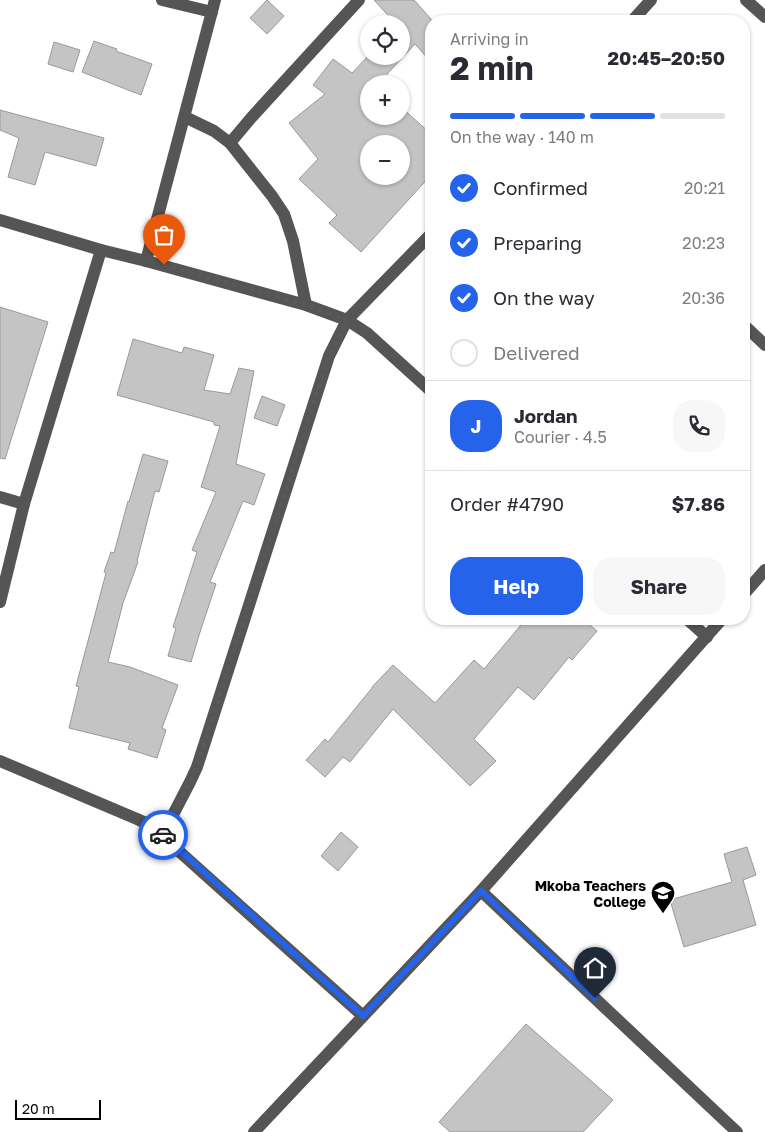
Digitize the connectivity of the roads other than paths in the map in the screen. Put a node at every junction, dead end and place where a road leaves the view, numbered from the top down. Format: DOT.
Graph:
graph roads {
  1 [pos="162,0"];
  2 [pos="359,0"];
  3 [pos="652,0"];
  4 [pos="746,0"];
  5 [pos="214,6"];
  6 [pos="638,15"];
  7 [pos="765,18"];
  8 [pos="185,117"];
  9 [pos="230,143"];
  10 [pos="0,220"];
  11 [pos="425,240"];
  12 [pos="101,250"];
  13 [pos="146,260"];
  14 [pos="306,305"];
  15 [pos="347,320"];
  16 [pos="750,331"];
  17 [pos="765,345"];
  18 [pos="425,386"];
  19 [pos="0,498"];
  20 [pos="24,504"];
  21 [pos="765,570"];
  22 [pos="750,587"];
  23 [pos="0,602"];
  24 [pos="694,625"];
  25 [pos="716,625"];
  26 [pos="706,636"];
  27 [pos="0,761"];
  28 [pos="162,836"];
  29 [pos="481,891"];
  30 [pos="363,1016"];
  31 [pos="254,1132"];
  32 [pos="737,1132"];
  1 -- 5 [label="street"];
  2 -- 9 [label="street"];
  3 -- 6 [label="street"];
  4 -- 7 [label="street"];
  5 -- 8 [label="street"];
  8 -- 9 [label="street"];
  8 -- 13 [label="street"];
  9 -- 14 [label="street"];
  10 -- 12 [label="street"];
  11 -- 15 [label="street"];
  12 -- 13 [label="street"];
  12 -- 20 [label="street"];
  13 -- 14 [label="street"];
  14 -- 15 [label="street"];
  15 -- 18 [label="street"];
  15 -- 28 [label="street"];
  16 -- 17 [label="street"];
  19 -- 20 [label="street"];
  20 -- 23 [label="street"];
  21 -- 22 [label="street"];
  24 -- 26 [label="street"];
  25 -- 26 [label="street"];
  26 -- 29 [label="street"];
  27 -- 28 [label="street"];
  28 -- 30 [label="street"];
  29 -- 30 [label="street"];
  29 -- 32 [label="street"];
  30 -- 31 [label="street"];
}
